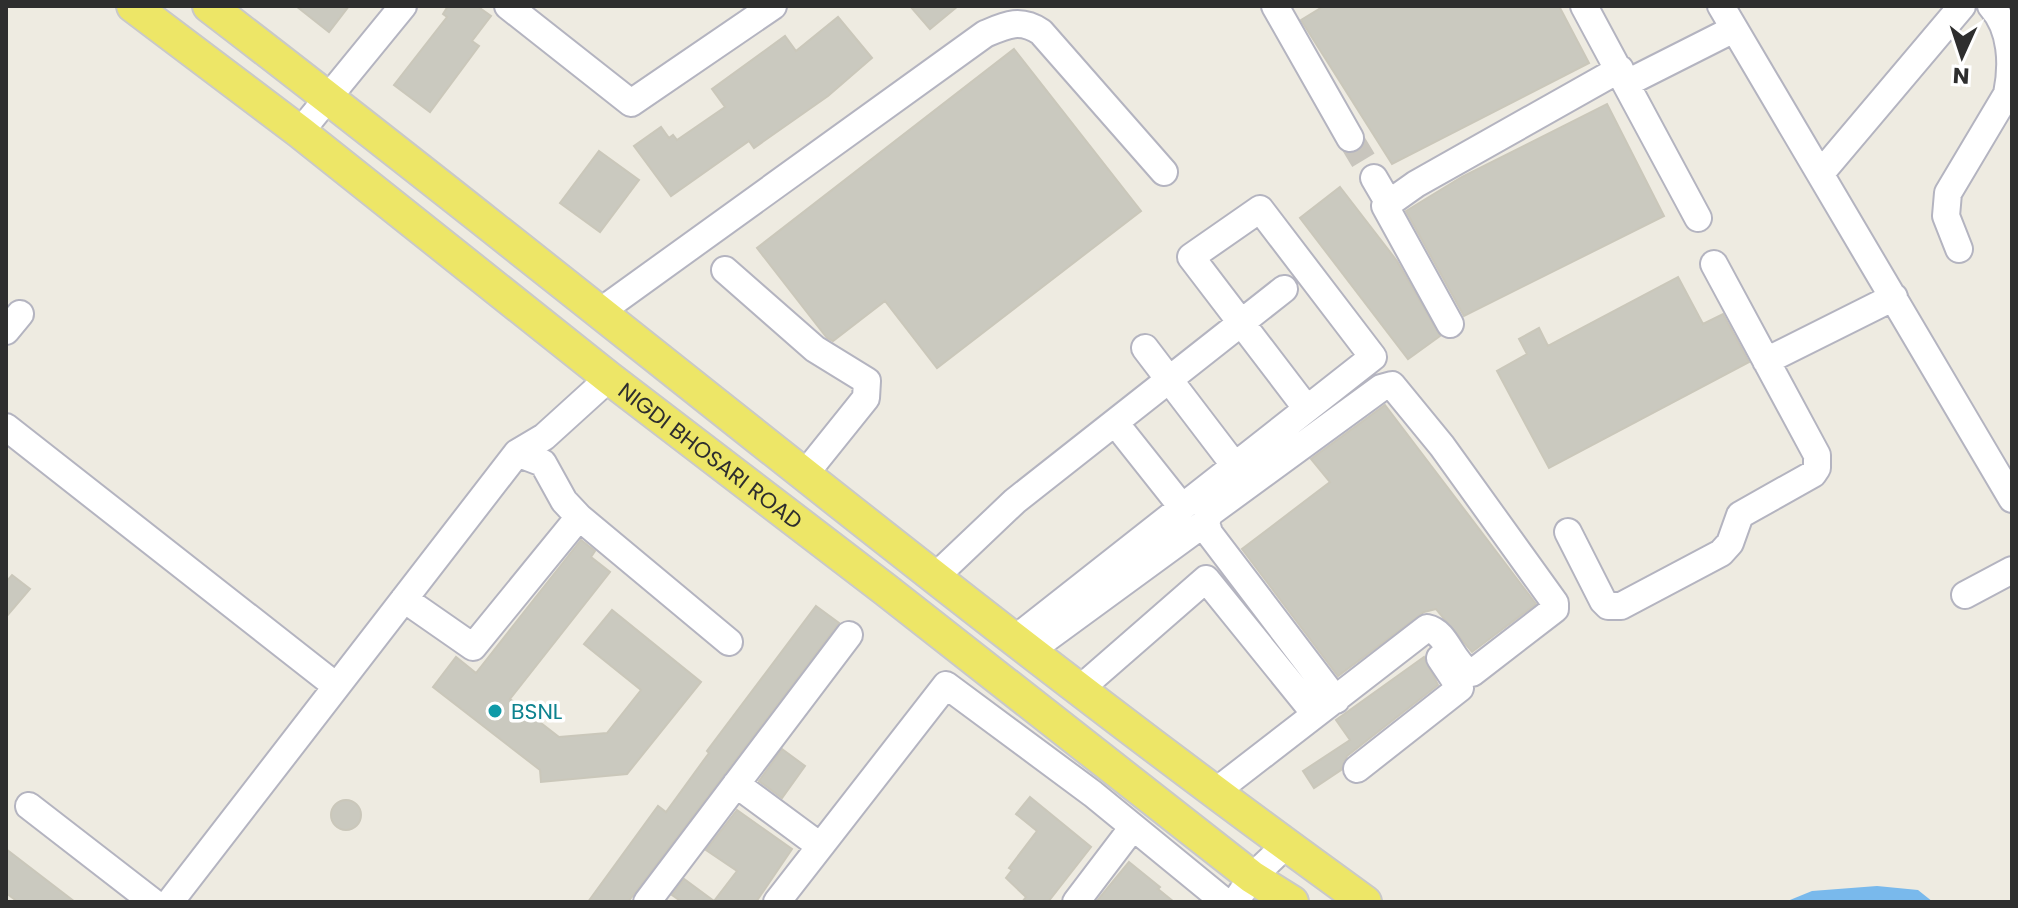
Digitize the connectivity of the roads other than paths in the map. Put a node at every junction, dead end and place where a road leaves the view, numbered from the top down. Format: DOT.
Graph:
graph roads {
  1 [pos="133,6"];
  2 [pos="209,6"];
  3 [pos="403,6"];
  4 [pos="508,6"];
  5 [pos="773,6"];
  6 [pos="1275,6"];
  7 [pos="1584,6"];
  8 [pos="1721,6"];
  9 [pos="1962,6"];
  10 [pos="1991,6"];
  11 [pos="1734,29"];
  12 [pos="1623,76"];
  13 [pos="329,98"];
  14 [pos="300,132"];
  15 [pos="1350,138"];
  16 [pos="1164,172"];
  17 [pos="1821,173"];
  18 [pos="1374,178"];
  19 [pos="1388,202"];
  20 [pos="1698,218"];
  21 [pos="1959,249"];
  22 [pos="1714,264"];
  23 [pos="725,270"];
  24 [pos="1284,289"];
  25 [pos="1894,297"];
  26 [pos="601,311"];
  27 [pos="1241,322"];
  28 [pos="1450,324"];
  29 [pos="1145,348"];
  30 [pos="1766,361"];
  31 [pos="609,378"];
  32 [pos="1169,379"];
  33 [pos="1307,409"];
  34 [pos="6,427"];
  35 [pos="1124,434"];
  36 [pos="517,453"];
  37 [pos="1235,466"];
  38 [pos="805,474"];
  39 [pos="2012,499"];
  40 [pos="1182,507"];
  41 [pos="579,517"];
  42 [pos="1206,522"];
  43 [pos="1568,532"];
  44 [pos="2012,570"];
  45 [pos="936,576"];
  46 [pos="1965,595"];
  47 [pos="404,599"];
  48 [pos="849,635"];
  49 [pos="729,642"];
  50 [pos="1023,644"];
  51 [pos="336,686"];
  52 [pos="1081,688"];
  53 [pos="1015,693"];
  54 [pos="1336,700"];
  55 [pos="1308,705"];
  56 [pos="992,720"];
  57 [pos="1357,769"];
  58 [pos="1102,782"];
  59 [pos="736,784"];
  60 [pos="1222,797"];
  61 [pos="29,806"];
  62 [pos="1133,827"];
  63 [pos="1286,845"];
  64 [pos="820,846"];
  65 [pos="1243,890"];
  66 [pos="153,902"];
  67 [pos="170,902"];
  68 [pos="647,902"];
  69 [pos="777,902"];
  70 [pos="1076,902"];
  71 [pos="1225,902"];
  72 [pos="1292,902"];
  73 [pos="1365,902"];
  1 -- 14 [label="main road, NIGDI BHOSARI ROAD"];
  2 -- 13 [label="main road, NIGDI BHOSARI ROAD"];
  3 -- 13 [label="street"];
  4 -- 5 [label="street"];
  6 -- 15 [label="street"];
  7 -- 12 [label="street"];
  8 -- 11 [label="street"];
  9 -- 17 [label="street"];
  10 -- 21 [label="street"];
  11 -- 12 [label="street"];
  11 -- 17 [label="street"];
  12 -- 19 [label="street"];
  12 -- 20 [label="street"];
  13 -- 14 [label="street"];
  13 -- 26 [label="main road, NIGDI BHOSARI ROAD"];
  14 -- 31 [label="main road, NIGDI BHOSARI ROAD"];
  16 -- 26 [label="street"];
  17 -- 25 [label="street"];
  18 -- 19 [label="street"];
  19 -- 28 [label="street"];
  22 -- 30 [label="street"];
  23 -- 38 [label="street"];
  24 -- 27 [label="street"];
  25 -- 30 [label="street"];
  25 -- 39 [label="street"];
  26 -- 38 [label="main road, NIGDI BHOSARI ROAD"];
  27 -- 32 [label="street"];
  27 -- 33 [label="street"];
  27 -- 33 [label="street"];
  29 -- 32 [label="street"];
  30 -- 43 [label="street"];
  31 -- 36 [label="street"];
  31 -- 53 [label="main road, NIGDI BHOSARI ROAD"];
  32 -- 37 [label="street"];
  32 -- 45 [label="street"];
  33 -- 37 [label="street"];
  34 -- 51 [label="street"];
  35 -- 40 [label="street"];
  36 -- 41 [label="street"];
  36 -- 47 [label="street"];
  37 -- 40 [label="street"];
  38 -- 45 [label="main road, NIGDI BHOSARI ROAD"];
  40 -- 50 [label="street"];
  41 -- 47 [label="street"];
  41 -- 49 [label="street"];
  42 -- 50 [label="street"];
  42 -- 54 [label="street"];
  42 -- 54 [label="street"];
  44 -- 46 [label="street"];
  45 -- 50 [label="main road, NIGDI BHOSARI ROAD"];
  47 -- 51 [label="street"];
  48 -- 59 [label="street"];
  50 -- 52 [label="main road, NIGDI BHOSARI ROAD"];
  51 -- 67 [label="street"];
  52 -- 55 [label="street"];
  52 -- 60 [label="main road, NIGDI BHOSARI ROAD"];
  53 -- 56 [label="street"];
  53 -- 58 [label="main road, NIGDI BHOSARI ROAD"];
  54 -- 60 [label="street"];
  56 -- 58 [label="street"];
  56 -- 64 [label="street"];
  57 -- 60 [label="street"];
  58 -- 62 [label="street"];
  58 -- 65 [label="main road, NIGDI BHOSARI ROAD"];
  59 -- 64 [label="street"];
  59 -- 68 [label="street"];
  60 -- 63 [label="main road, NIGDI BHOSARI ROAD"];
  61 -- 66 [label="street"];
  62 -- 70 [label="street"];
  62 -- 71 [label="street"];
  63 -- 65 [label="street"];
  63 -- 73 [label="main road, NIGDI BHOSARI ROAD"];
  64 -- 69 [label="street"];
  65 -- 72 [label="main road, NIGDI BHOSARI ROAD"];
}
